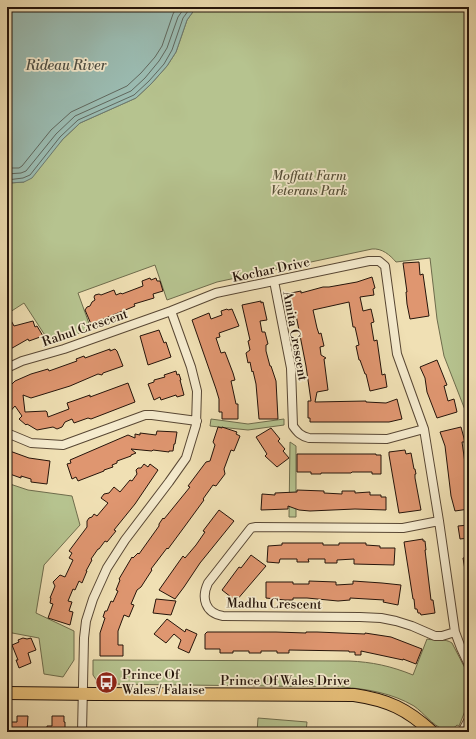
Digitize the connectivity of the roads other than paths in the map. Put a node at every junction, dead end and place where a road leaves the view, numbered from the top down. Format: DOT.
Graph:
graph roads {
  1 [pos="274,281"];
  2 [pos="171,311"];
  3 [pos="7,368"];
  4 [pos="196,421"];
  5 [pos="424,429"];
  6 [pos="7,433"];
  7 [pos="439,521"];
  8 [pos="455,632"];
  9 [pos="469,666"];
  10 [pos="7,693"];
  11 [pos="83,694"];
  12 [pos="469,719"];
  13 [pos="82,732"];
  14 [pos="432,732"];
  15 [pos="462,732"];
  1 -- 2 [label="street, Kochar Drive"];
  1 -- 5 [label="street, Amita Crescent"];
  1 -- 5 [label="street, Kochar Drive"];
  2 -- 3 [label="street, Rahul Crescent"];
  2 -- 4 [label="street"];
  4 -- 6 [label="street"];
  4 -- 11 [label="street"];
  5 -- 7 [label="street, Kochar Drive"];
  7 -- 8 [label="street, Kochar Drive"];
  7 -- 8 [label="street, Madhu Crescent"];
  8 -- 9 [label="street, Kochar Drive"];
  10 -- 11 [label="main road, Prince Of Wales Drive"];
  11 -- 13 [label="street"];
  11 -- 14 [label="main road, Prince Of Wales Drive"];
  12 -- 15 [label="street"];
}
